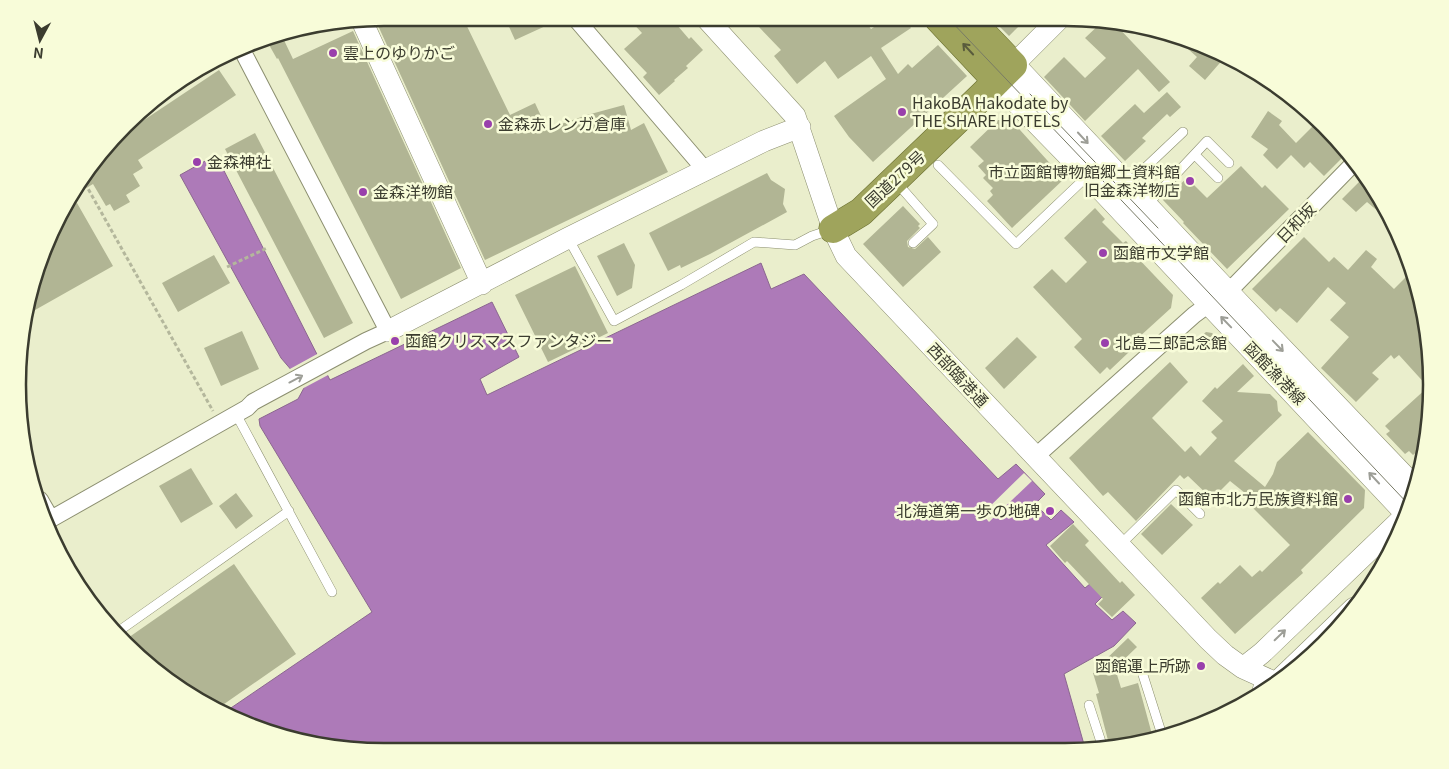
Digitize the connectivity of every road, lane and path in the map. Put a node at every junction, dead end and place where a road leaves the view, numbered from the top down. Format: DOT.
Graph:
graph roads {
  1 [pos="582,26"];
  2 [pos="713,26"];
  3 [pos="948,26"];
  4 [pos="973,26"];
  5 [pos="1052,26"];
  6 [pos="365,27"];
  7 [pos="245,55"];
  8 [pos="1005,73"];
  9 [pos="800,127"];
  10 [pos="1183,132"];
  11 [pos="1195,155"];
  12 [pos="1229,163"];
  13 [pos="938,165"];
  14 [pos="1350,167"];
  15 [pos="706,171"];
  16 [pos="1218,178"];
  17 [pos="894,180"];
  18 [pos="1080,183"];
  19 [pos="1126,185"];
  20 [pos="86,186"];
  21 [pos="1146,206"];
  22 [pos="832,229"];
  23 [pos="568,238"];
  24 [pos="913,243"];
  25 [pos="266,248"];
  26 [pos="228,266"];
  27 [pos="482,284"];
  28 [pos="1224,293"];
  29 [pos="388,331"];
  30 [pos="245,408"];
  31 [pos="220,423"];
  32 [pos="1034,457"];
  33 [pos="1409,483"];
  34 [pos="1401,507"];
  35 [pos="289,511"];
  36 [pos="1200,514"];
  37 [pos="53,519"];
  38 [pos="1392,528"];
  39 [pos="1119,545"];
  40 [pos="332,592"];
  41 [pos="122,628"];
  42 [pos="1325,630"];
  43 [pos="1143,675"];
  44 [pos="1265,677"];
  45 [pos="1089,705"];
  46 [pos="1160,730"];
  47 [pos="1101,741"];
  1 -- 15 [label="street"];
  2 -- 9 [label="street, 西部臨港通"];
  8 -- 3 [label="highway, one-way"];
  4 -- 8 [label="highway"];
  5 -- 8 [label="street"];
  6 -- 27 [label="street"];
  7 -- 29 [label="street"];
  8 -- 17 [label="highway, 国道279号"];
  8 -- 19 [label="main road, 函館漁港線, one-way"];
  8 -- 28 [label="main road, 函館漁港線"];
  9 -- 15 [label="street"];
  9 -- 22 [label="street, 西部臨港通"];
  10 -- 19 [label="lane"];
  11 -- 12 [label="lane"];
  11 -- 16 [label="lane"];
  11 -- 21 [label="lane"];
  13 -- 18 [label="lane"];
  14 -- 28 [label="street, 日和坂"];
  15 -- 23 [label="street"];
  17 -- 22 [label="highway, 国道279号"];
  17 -- 24 [label="lane"];
  19 -- 21 [label="main road, 函館漁港線"];
  20 -- 31 [label="path"];
  21 -- 28 [label="main road, 函館漁港線"];
  22 -- 23 [label="lane"];
  22 -- 32 [label="street, 西部臨港通"];
  23 -- 27 [label="street"];
  25 -- 26 [label="path"];
  27 -- 29 [label="street"];
  28 -- 32 [label="street, 日和坂"];
  28 -- 33 [label="main road, 函館漁港線, one-way"];
  34 -- 28 [label="main road, 函館漁港線, one-way"];
  30 -- 29 [label="street, one-way"];
  30 -- 31 [label="street"];
  30 -- 35 [label="lane"];
  31 -- 37 [label="street"];
  32 -- 39 [label="street, 西部臨港通"];
  35 -- 40 [label="lane"];
  35 -- 41 [label="lane"];
  36 -- 39 [label="lane"];
  44 -- 38 [label="street, one-way"];
  39 -- 44 [label="street, 西部臨港通"];
  42 -- 44 [label="street"];
  43 -- 46 [label="lane"];
  45 -- 47 [label="lane"];
}
